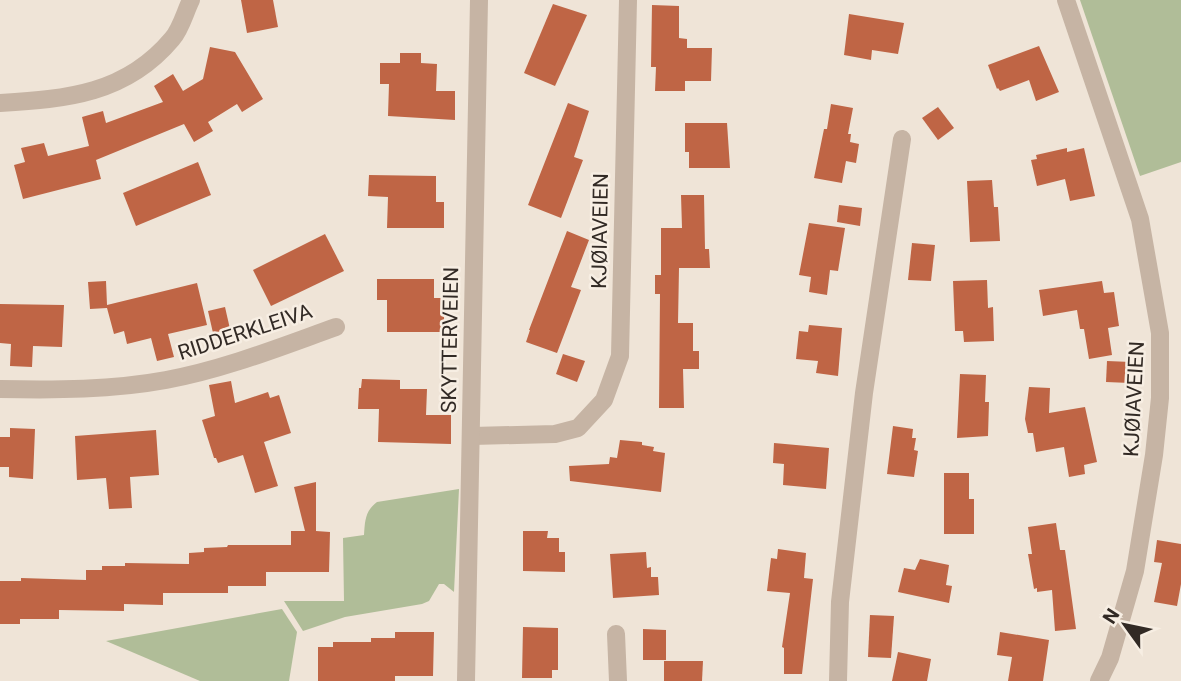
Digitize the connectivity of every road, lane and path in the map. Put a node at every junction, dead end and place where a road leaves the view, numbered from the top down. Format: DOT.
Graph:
graph roads {
  1 [pos="191,0"];
  2 [pos="479,0"];
  3 [pos="628,0"];
  4 [pos="1066,0"];
  5 [pos="0,103"];
  6 [pos="902,139"];
  7 [pos="336,327"];
  8 [pos="0,390"];
  9 [pos="472,436"];
  10 [pos="616,634"];
  11 [pos="466,681"];
  12 [pos="618,681"];
  13 [pos="838,681"];
  14 [pos="1099,681"];
  1 -- 5 [label="street"];
  2 -- 9 [label="street, SKYTTERVEIEN"];
  3 -- 9 [label="street, KJØIAVEIEN"];
  4 -- 14 [label="street, KJØIAVEIEN"];
  6 -- 13 [label="street"];
  7 -- 8 [label="street, RIDDERKLEIVA"];
  9 -- 11 [label="street, SKYTTERVEIEN"];
  10 -- 12 [label="street"];
}
